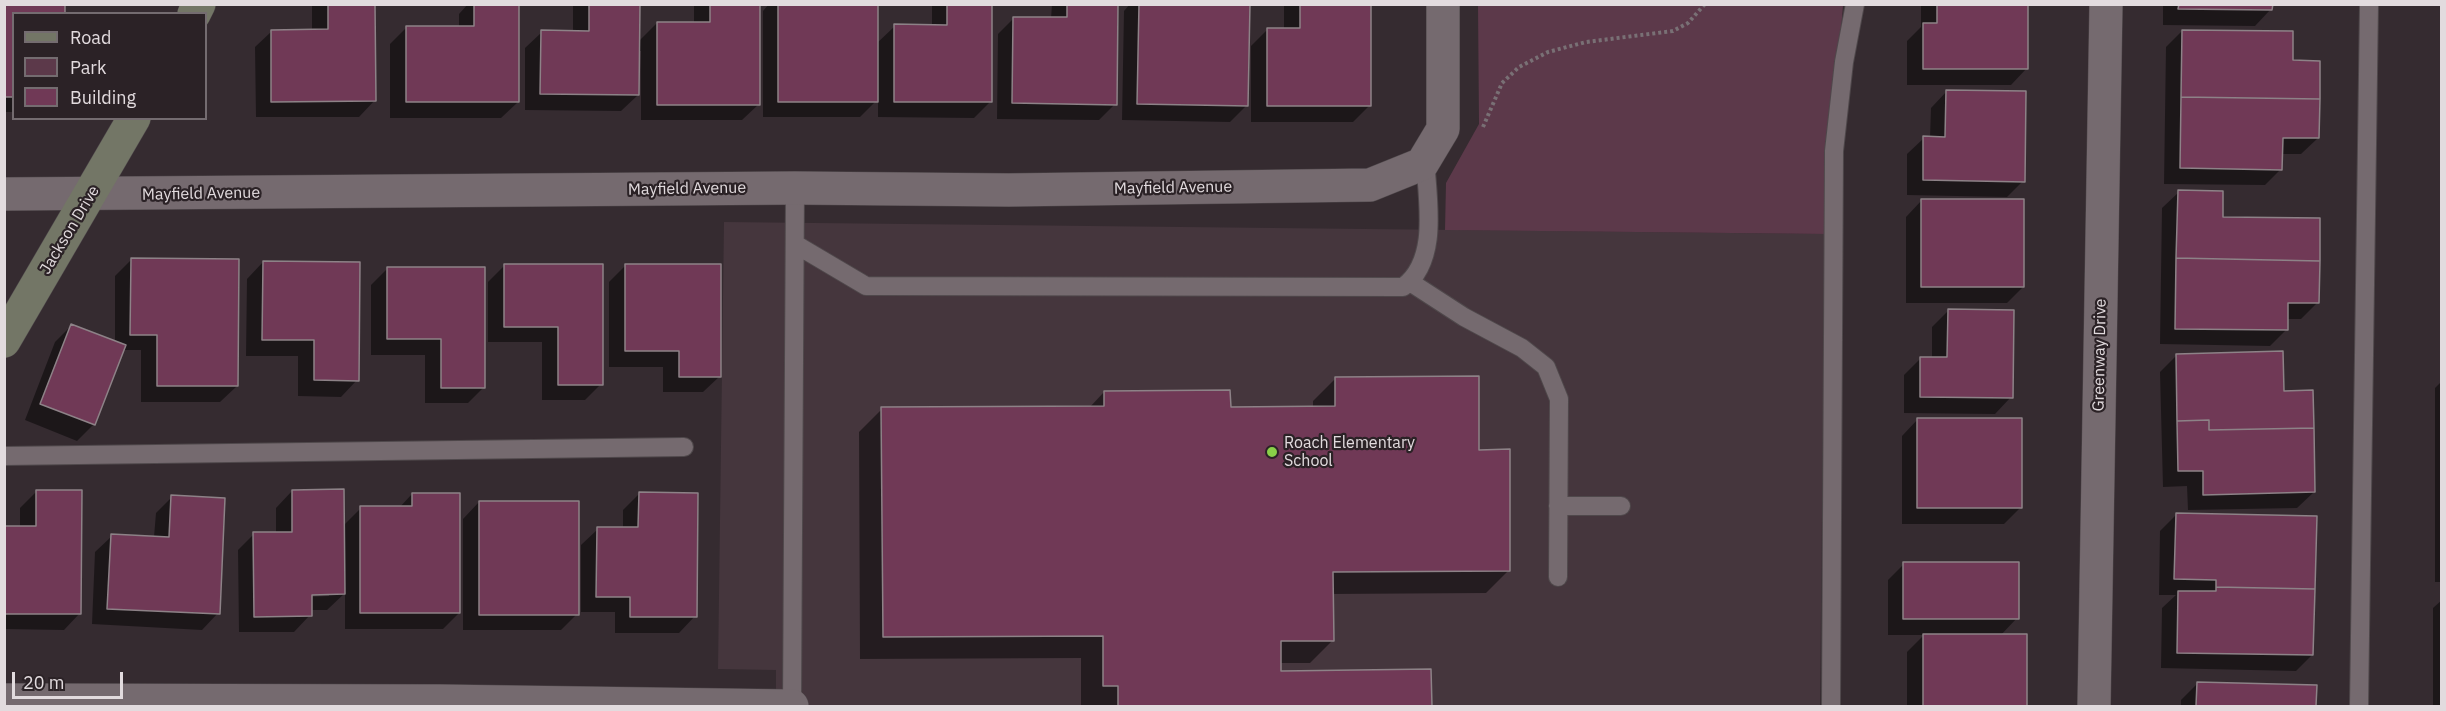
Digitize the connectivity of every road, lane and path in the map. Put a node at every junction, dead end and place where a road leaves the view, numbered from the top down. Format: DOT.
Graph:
graph roads {
  1 [pos="1443,4"];
  2 [pos="1705,4"];
  3 [pos="1855,4"];
  4 [pos="2106,4"];
  5 [pos="2369,4"];
  6 [pos="134,120"];
  7 [pos="1483,127"];
  8 [pos="1425,158"];
  9 [pos="795,188"];
  10 [pos="4,195"];
  11 [pos="91,195"];
  12 [pos="795,244"];
  13 [pos="1410,282"];
  14 [pos="4,340"];
  15 [pos="684,447"];
  16 [pos="4,456"];
  17 [pos="1558,506"];
  18 [pos="1621,506"];
  19 [pos="1558,577"];
  20 [pos="4,700"];
  21 [pos="792,706"];
  22 [pos="1831,706"];
  23 [pos="2094,706"];
  24 [pos="2359,706"];
  1 -- 8 [label="street"];
  2 -- 7 [label="path"];
  3 -- 22 [label="lane"];
  4 -- 23 [label="street, Greenway Drive"];
  5 -- 24 [label="lane"];
  6 -- 11 [label="street, Jackson Drive"];
  8 -- 9 [label="street, Mayfield Avenue"];
  8 -- 13 [label="lane"];
  9 -- 11 [label="street, Mayfield Avenue"];
  9 -- 12 [label="lane"];
  10 -- 11 [label="street, Mayfield Avenue"];
  11 -- 14 [label="street, Jackson Drive"];
  12 -- 13 [label="lane"];
  12 -- 21 [label="lane"];
  13 -- 17 [label="lane"];
  15 -- 16 [label="lane"];
  17 -- 18 [label="lane"];
  17 -- 19 [label="lane"];
  20 -- 21 [label="street"];
}
